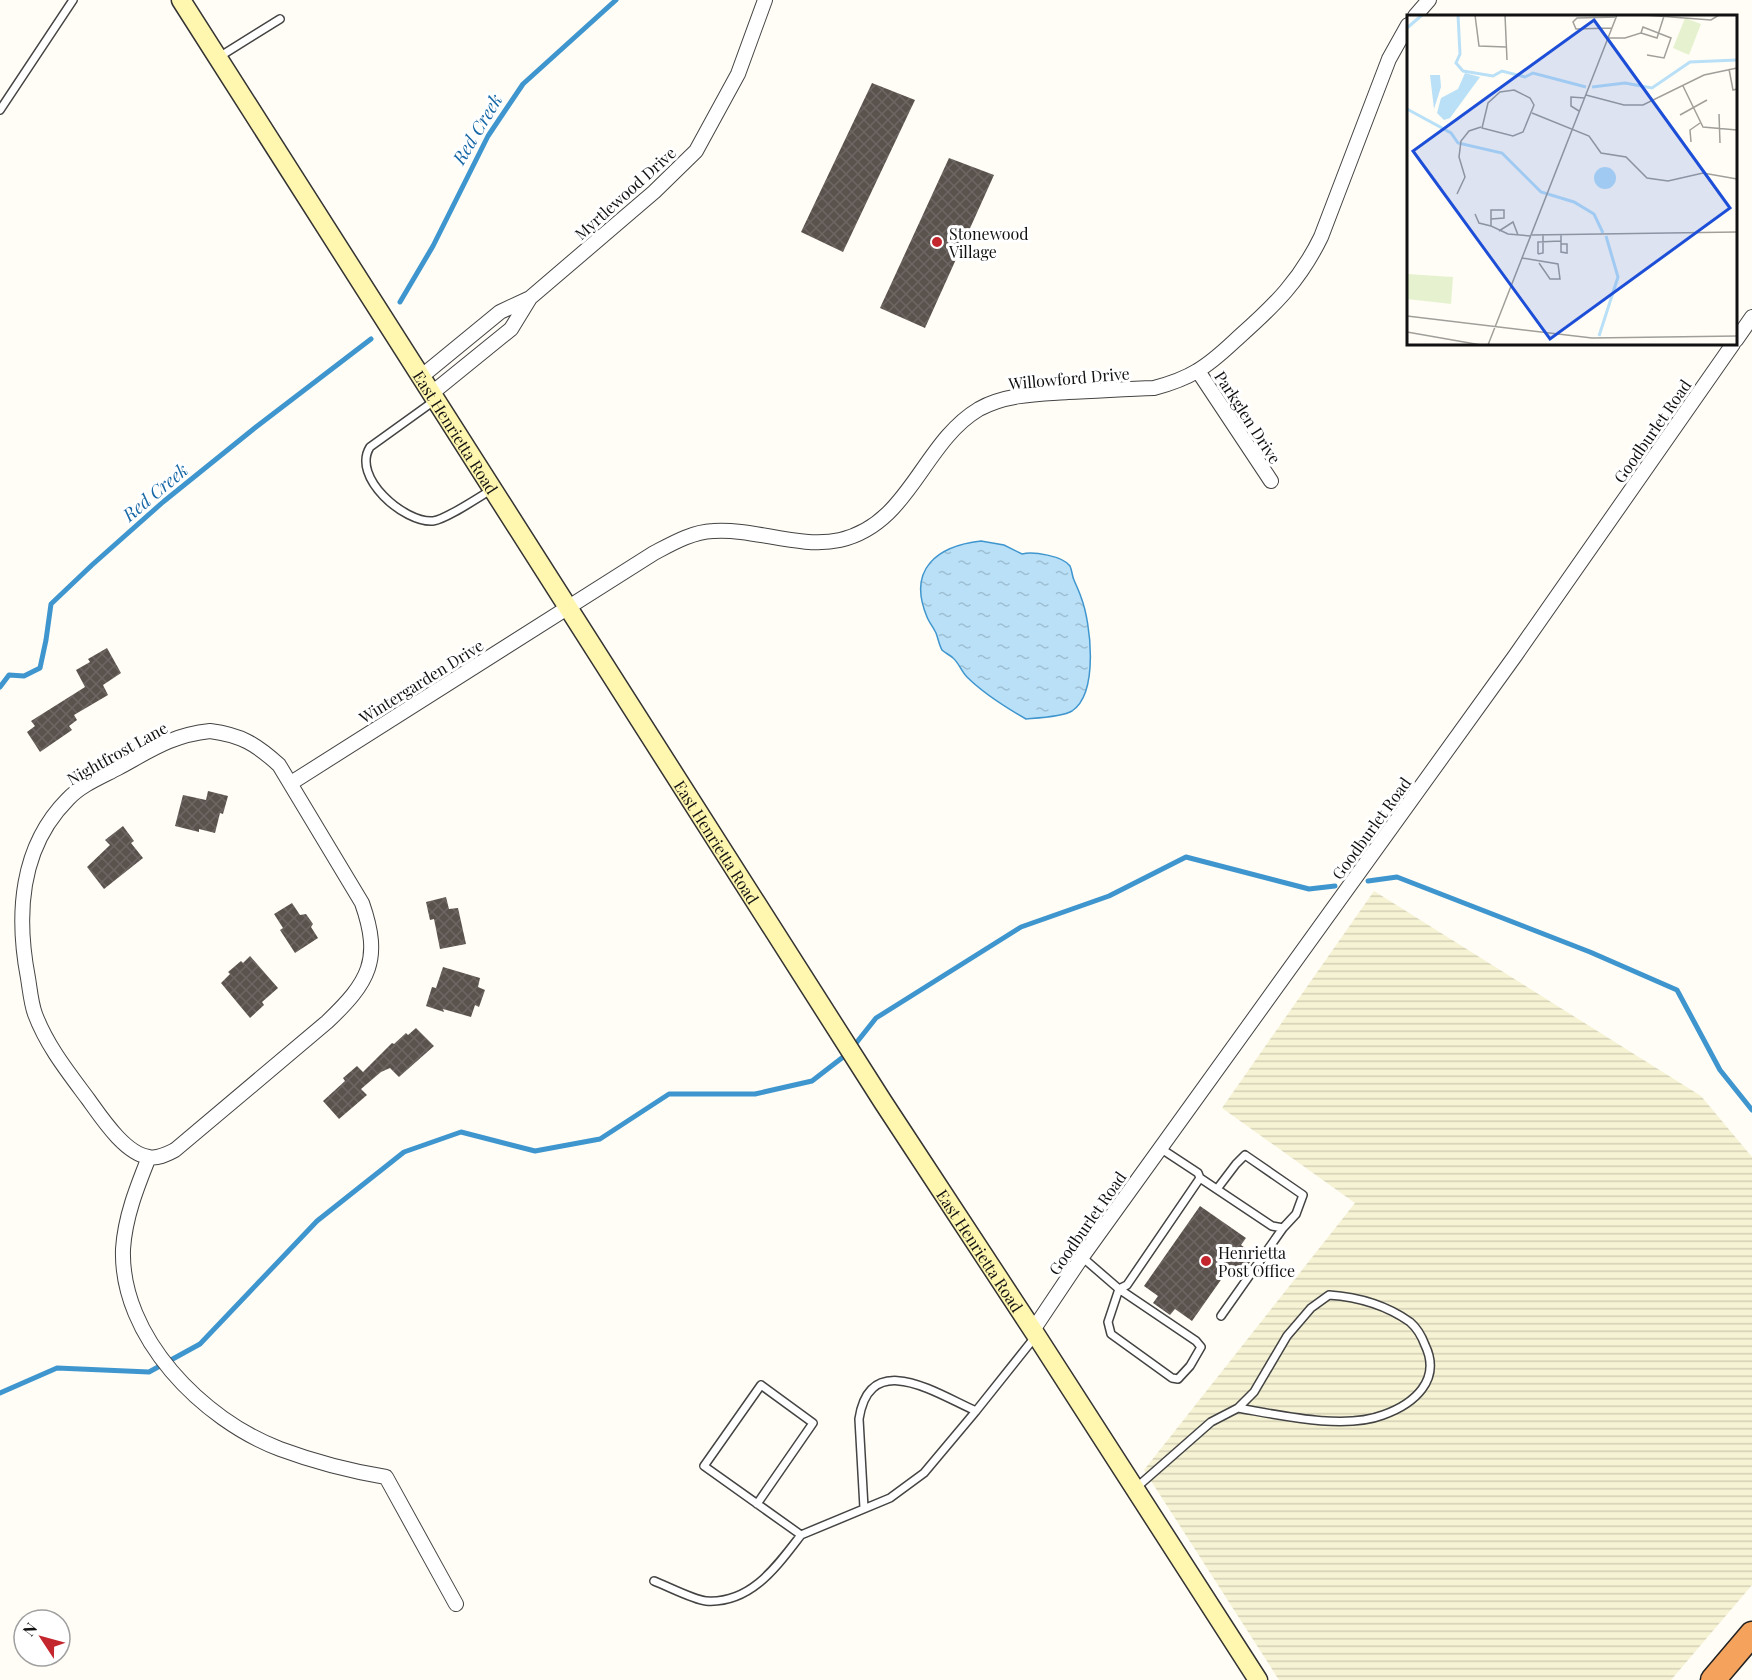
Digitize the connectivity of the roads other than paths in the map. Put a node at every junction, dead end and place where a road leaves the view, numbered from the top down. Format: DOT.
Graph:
graph roads {
  1 [pos="73,0"];
  2 [pos="182,0"];
  3 [pos="765,0"];
  4 [pos="1429,0"];
  5 [pos="1415,15"];
  6 [pos="280,19"];
  7 [pos="1407,27"];
  8 [pos="219,57"];
  9 [pos="0,110"];
  10 [pos="530,298"];
  11 [pos="1752,317"];
  12 [pos="1737,338"];
  13 [pos="1732,345"];
  14 [pos="1198,371"];
  15 [pos="422,376"];
  16 [pos="434,396"];
  17 [pos="1271,481"];
  18 [pos="494,489"];
  19 [pos="570,607"];
  20 [pos="291,783"];
  21 [pos="1161,1148"];
  22 [pos="149,1157"];
  23 [pos="1200,1178"];
  24 [pos="1217,1189"];
  25 [pos="1283,1228"];
  26 [pos="1082,1257"];
  27 [pos="1119,1289"];
  28 [pos="1221,1316"];
  29 [pos="1034,1332"];
  30 [pos="1238,1408"];
  31 [pos="976,1411"];
  32 [pos="1135,1489"];
  33 [pos="757,1503"];
  34 [pos="864,1508"];
  35 [pos="801,1534"];
  36 [pos="654,1581"];
  37 [pos="456,1604"];
  38 [pos="1752,1634"];
  39 [pos="1258,1680"];
  40 [pos="1713,1680"];
  1 -- 9 [label="lane"];
  2 -- 8 [label="main road, East Henrietta Road"];
  3 -- 10 [label="street, Myrtlewood Drive"];
  4 -- 5 [label="street"];
  6 -- 8 [label="lane"];
  7 -- 14 [label="street, Willowford Drive"];
  8 -- 15 [label="main road, East Henrietta Road"];
  10 -- 15 [label="street, Myrtlewood Drive"];
  10 -- 16 [label="street, Myrtlewood Drive"];
  11 -- 12 [label="street, Goodburlet Road"];
  13 -- 21 [label="street, Goodburlet Road"];
  14 -- 17 [label="street, Parkglen Drive"];
  14 -- 19 [label="street, Willowford Drive"];
  15 -- 16 [label="main road, East Henrietta Road"];
  16 -- 18 [label="main road, East Henrietta Road"];
  16 -- 18 [label="lane"];
  18 -- 19 [label="main road, East Henrietta Road"];
  19 -- 20 [label="street, Wintergarden Drive"];
  19 -- 29 [label="main road, East Henrietta Road"];
  20 -- 22 [label="street, Nightfrost Lane"];
  20 -- 22 [label="street, Nightfrost Lane"];
  21 -- 23 [label="lane"];
  21 -- 26 [label="street, Goodburlet Road"];
  22 -- 37 [label="street"];
  23 -- 24 [label="lane"];
  23 -- 27 [label="lane"];
  24 -- 25 [label="lane"];
  24 -- 25 [label="lane"];
  25 -- 28 [label="lane"];
  26 -- 27 [label="lane"];
  26 -- 29 [label="street, Goodburlet Road"];
  27 -- 27 [label="lane"];
  29 -- 31 [label="lane"];
  29 -- 32 [label="main road, East Henrietta Road"];
  30 -- 30 [label="lane"];
  30 -- 32 [label="lane"];
  31 -- 34 [label="lane"];
  31 -- 34 [label="lane"];
  32 -- 39 [label="main road, East Henrietta Road"];
  33 -- 33 [label="lane"];
  33 -- 35 [label="lane"];
  34 -- 35 [label="lane"];
  35 -- 36 [label="lane"];
  38 -- 40 [label="highway"];
}
